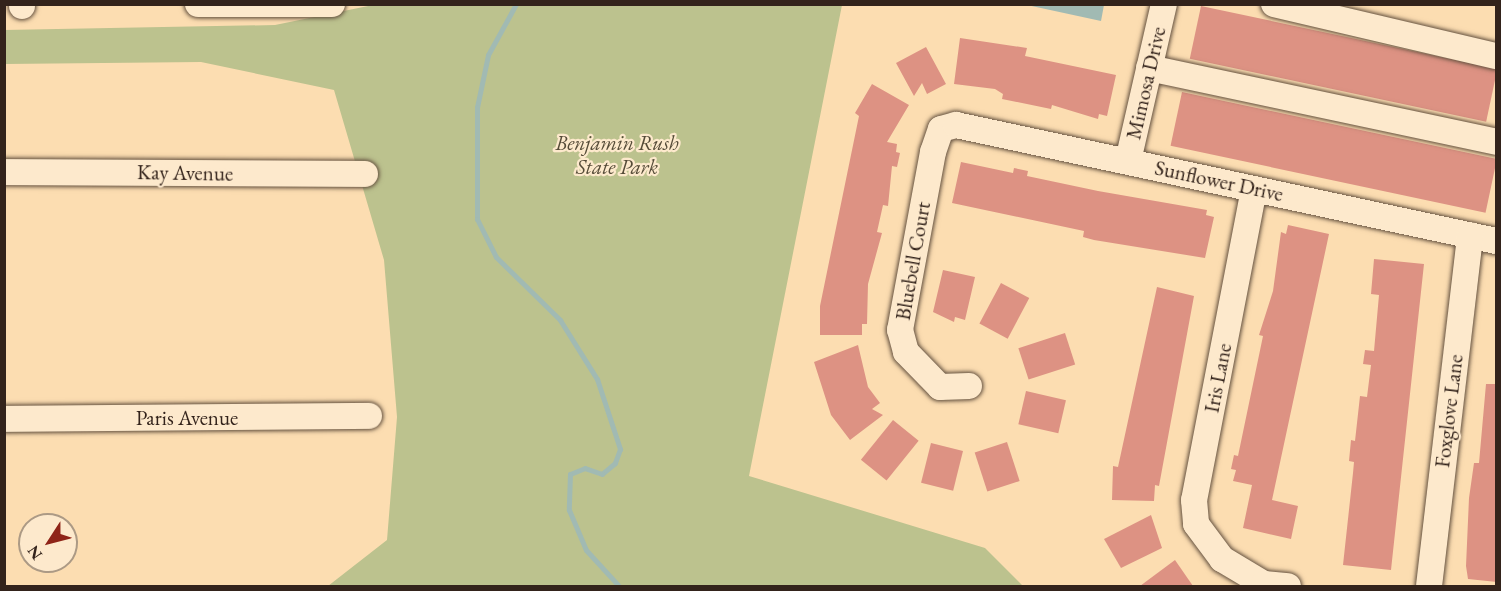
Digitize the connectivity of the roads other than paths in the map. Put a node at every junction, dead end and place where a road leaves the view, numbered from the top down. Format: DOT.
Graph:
graph roads {
  1 [pos="198,4"];
  2 [pos="332,4"];
  3 [pos="1164,4"];
  4 [pos="1274,4"];
  5 [pos="1497,56"];
  6 [pos="1149,68"];
  7 [pos="941,129"];
  8 [pos="1497,142"];
  9 [pos="1128,161"];
  10 [pos="4,172"];
  11 [pos="364,174"];
  12 [pos="1254,189"];
  13 [pos="1470,235"];
  14 [pos="1497,241"];
  15 [pos="969,386"];
  16 [pos="369,416"];
  17 [pos="4,419"];
  18 [pos="1288,586"];
  19 [pos="1429,586"];
  1 -- 2 [label="street"];
  3 -- 6 [label="street, Mimosa Drive"];
  4 -- 5 [label="street"];
  6 -- 8 [label="street"];
  6 -- 9 [label="street, Mimosa Drive"];
  7 -- 9 [label="street, Sunflower Drive"];
  7 -- 15 [label="street, Bluebell Court"];
  9 -- 12 [label="street, Sunflower Drive"];
  10 -- 11 [label="street, Kay Avenue"];
  12 -- 13 [label="street, Sunflower Drive"];
  12 -- 18 [label="street, Iris Lane"];
  13 -- 14 [label="street, Sunflower Drive"];
  13 -- 19 [label="street, Foxglove Lane"];
  16 -- 17 [label="street, Paris Avenue"];
}
